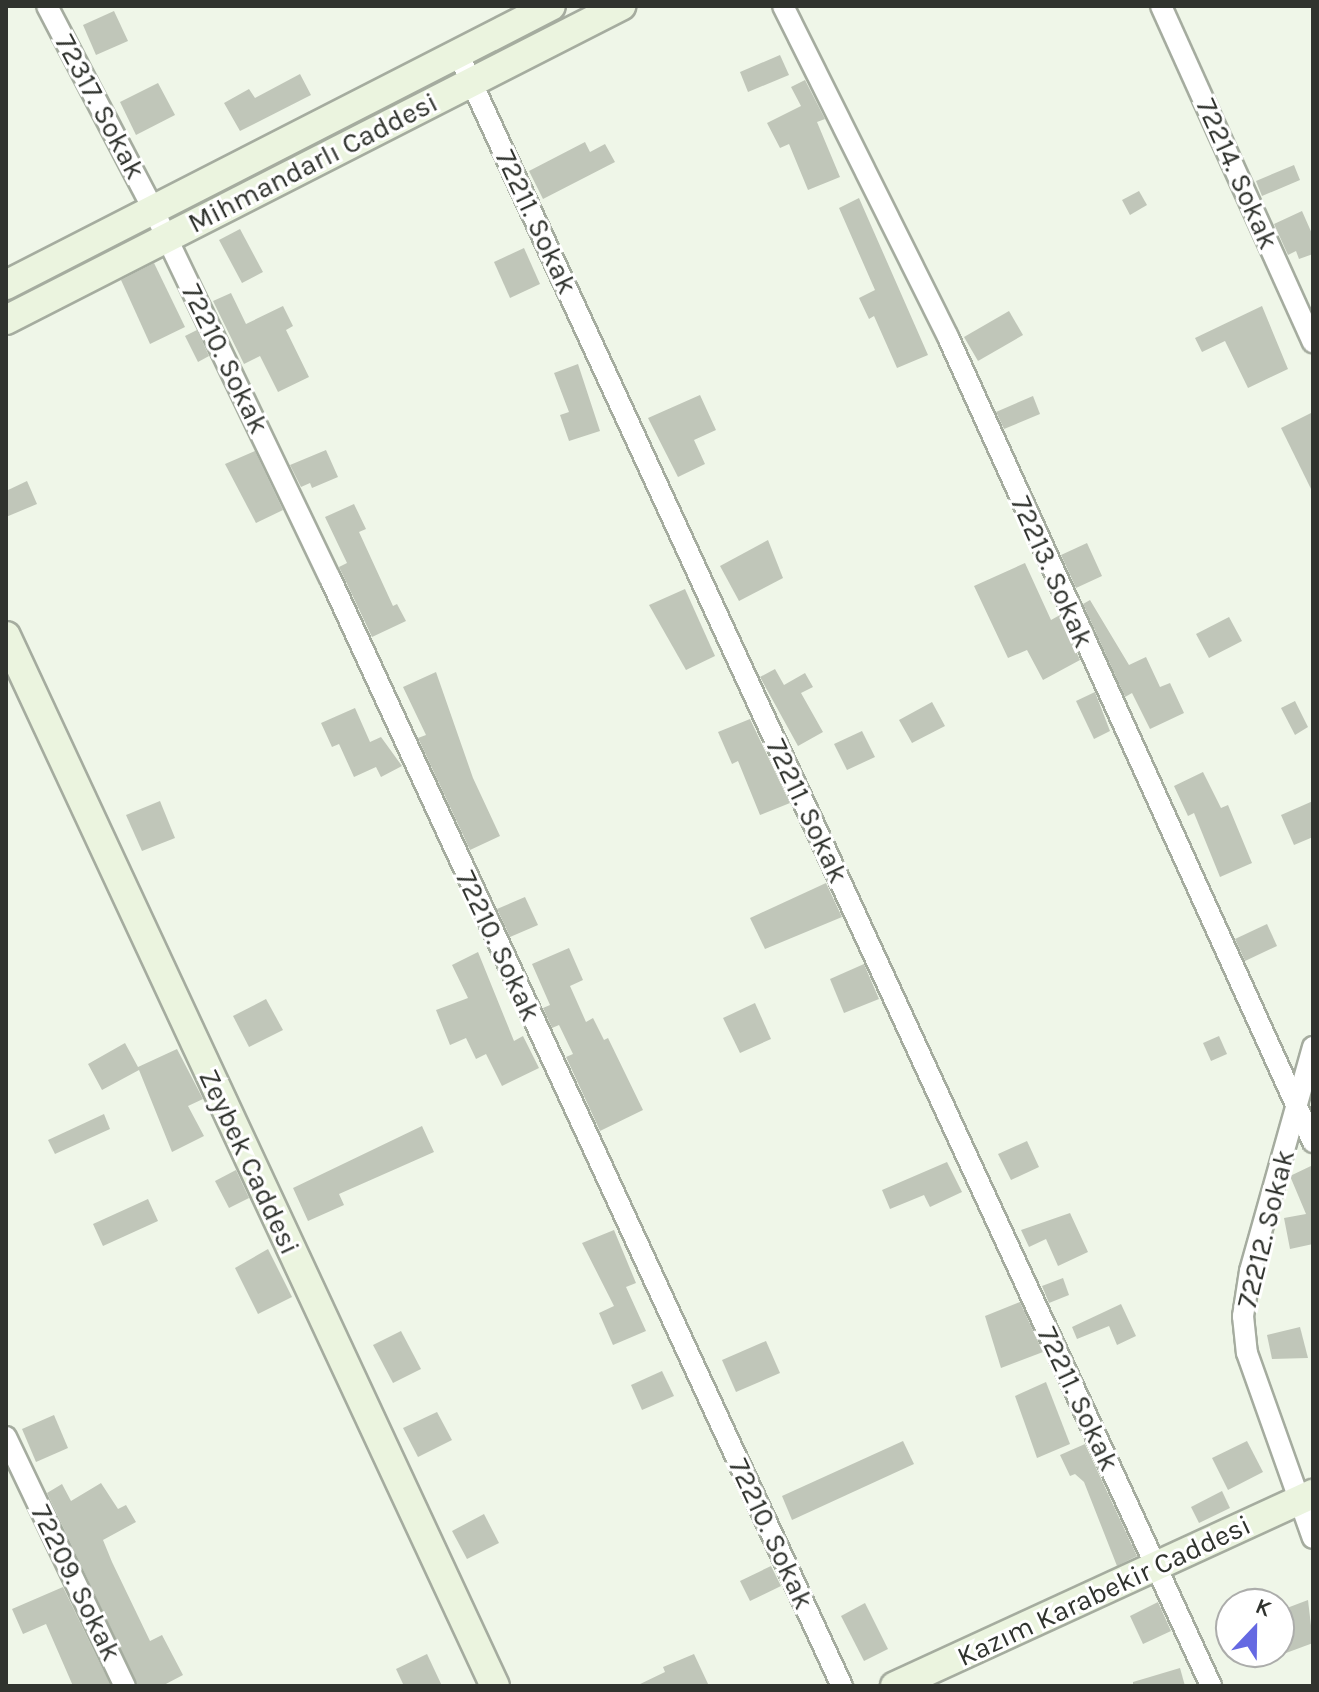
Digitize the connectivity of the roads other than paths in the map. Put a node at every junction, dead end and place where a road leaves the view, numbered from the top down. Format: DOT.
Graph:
graph roads {
  1 [pos="47,6"];
  2 [pos="551,6"];
  3 [pos="621,6"];
  4 [pos="783,6"];
  5 [pos="1161,6"];
  6 [pos="458,53"];
  7 [pos="472,82"];
  8 [pos="152,207"];
  9 [pos="167,237"];
  10 [pos="6,285"];
  11 [pos="6,320"];
  12 [pos="1313,342"];
  13 [pos="6,636"];
  14 [pos="1313,1047"];
  15 [pos="1297,1105"];
  16 [pos="1313,1142"];
  17 [pos="6,1437"];
  18 [pos="1306,1498"];
  19 [pos="1313,1538"];
  20 [pos="1156,1568"];
  21 [pos="125,1686"];
  22 [pos="495,1686"];
  23 [pos="842,1686"];
  24 [pos="895,1686"];
  25 [pos="1211,1686"];
  1 -- 8 [label="street, 72317. Sokak"];
  2 -- 6 [label="street, Mihmandarlı Caddesi"];
  3 -- 7 [label="street, Mihmandarlı Caddesi"];
  4 -- 15 [label="street, 72213. Sokak"];
  5 -- 12 [label="street, 72214. Sokak"];
  6 -- 7 [label="street, 72211. Sokak"];
  6 -- 8 [label="street, Mihmandarlı Caddesi"];
  7 -- 9 [label="street, Mihmandarlı Caddesi"];
  7 -- 20 [label="street, 72211. Sokak"];
  8 -- 9 [label="street, 72210. Sokak"];
  8 -- 10 [label="street, Mihmandarlı Caddesi"];
  9 -- 11 [label="street, Mihmandarlı Caddesi"];
  9 -- 23 [label="street, 72210. Sokak"];
  13 -- 22 [label="street, Zeybek Caddesi"];
  14 -- 15 [label="street, 72212. Sokak"];
  15 -- 16 [label="street, 72213. Sokak"];
  15 -- 18 [label="street, 72212. Sokak"];
  17 -- 21 [label="street, 72209. Sokak"];
  18 -- 19 [label="street, 72212. Sokak"];
  18 -- 20 [label="street, Kazım Karabekir Caddesi"];
  20 -- 24 [label="street, Kazım Karabekir Caddesi"];
  20 -- 25 [label="street, 72211. Sokak"];
}
